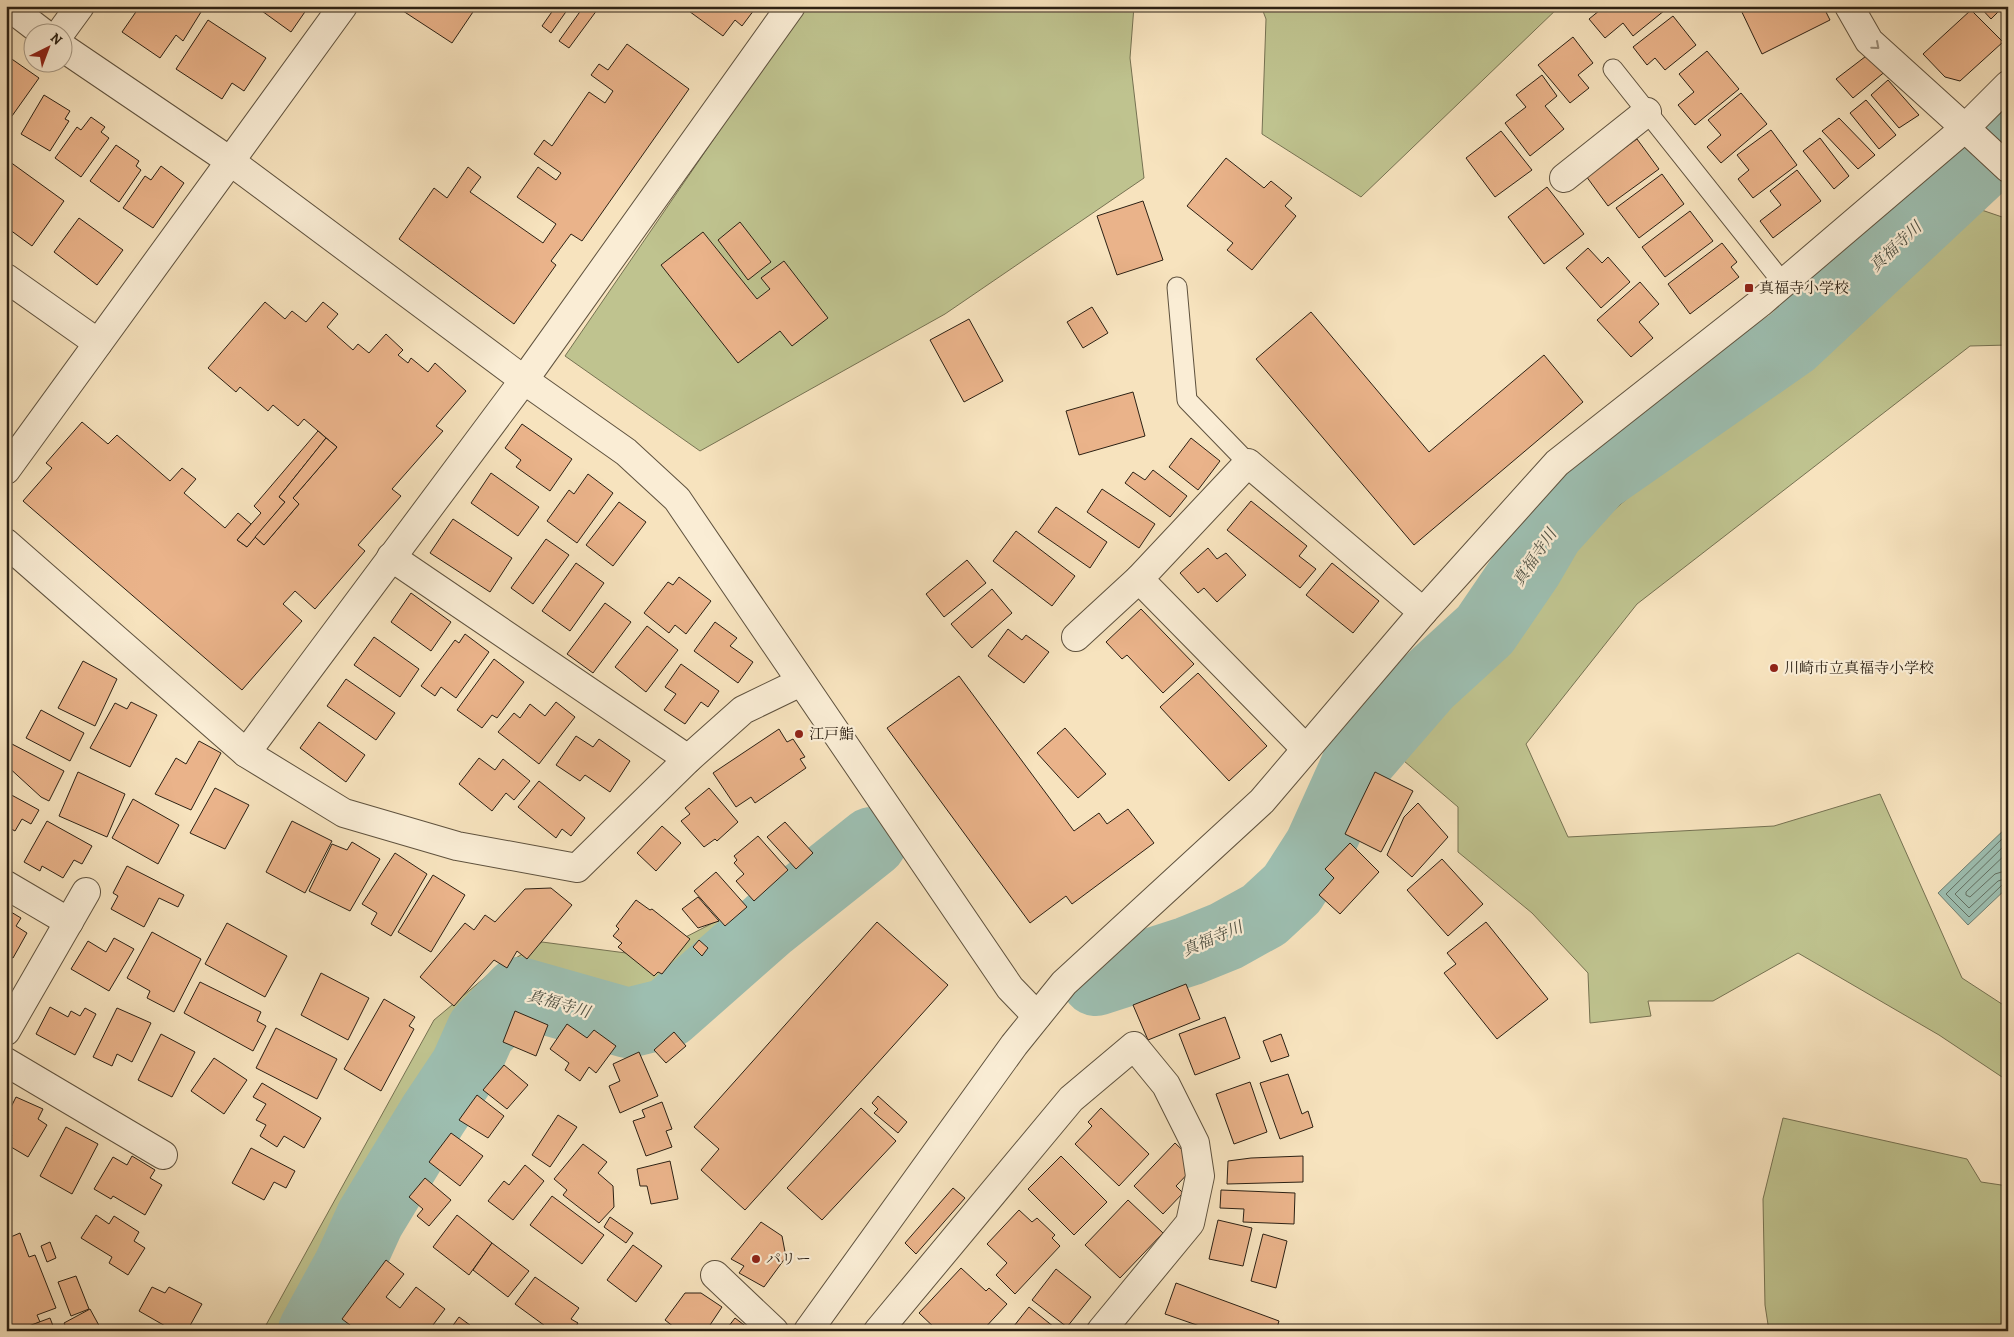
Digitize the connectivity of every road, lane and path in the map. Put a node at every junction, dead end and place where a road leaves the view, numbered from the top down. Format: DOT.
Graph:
graph roads {
  1 [pos="8,6"];
  2 [pos="80,6"];
  3 [pos="342,6"];
  4 [pos="791,6"];
  5 [pos="1849,6"];
  6 [pos="29,22"];
  7 [pos="68,22"];
  8 [pos="72,54"];
  9 [pos="1613,68"];
  10 [pos="2008,85"];
  11 [pos="1647,112"];
  12 [pos="1973,136"];
  13 [pos="230,161"];
  14 [pos="2008,168"];
  15 [pos="1564,178"];
  16 [pos="6,278"];
  17 [pos="1783,283"];
  18 [pos="1177,287"];
  19 [pos="98,343"];
  20 [pos="524,380"];
  21 [pos="1248,463"];
  22 [pos="6,470"];
  23 [pos="6,543"];
  24 [pos="391,557"];
  25 [pos="1139,579"];
  26 [pos="1423,612"];
  27 [pos="1076,637"];
  28 [pos="801,682"];
  29 [pos="1306,749"];
  30 [pos="246,753"];
  31 [pos="688,759"];
  32 [pos="6,885"];
  33 [pos="86,892"];
  34 [pos="69,922"];
  35 [pos="1037,1016"];
  36 [pos="6,1031"];
  37 [pos="6,1062"];
  38 [pos="163,1155"];
  39 [pos="715,1275"];
  40 [pos="774,1331"];
  41 [pos="808,1331"];
  42 [pos="878,1331"];
  43 [pos="1101,1331"];
  1 -- 6 [label="street"];
  2 -- 7 [label="street"];
  3 -- 13 [label="street"];
  4 -- 20 [label="street"];
  5 -- 12 [label="street, one-way"];
  8 -- 13 [label="street"];
  9 -- 11 [label="lane"];
  10 -- 12 [label="street"];
  11 -- 15 [label="street"];
  11 -- 17 [label="lane"];
  12 -- 14 [label="street"];
  12 -- 17 [label="street"];
  13 -- 19 [label="street"];
  13 -- 20 [label="street"];
  16 -- 19 [label="street"];
  17 -- 26 [label="street"];
  18 -- 21 [label="lane"];
  19 -- 22 [label="street"];
  20 -- 24 [label="street"];
  20 -- 28 [label="street"];
  21 -- 25 [label="street"];
  21 -- 26 [label="street"];
  23 -- 30 [label="street"];
  24 -- 30 [label="street"];
  24 -- 31 [label="street"];
  25 -- 27 [label="street"];
  25 -- 29 [label="street"];
  26 -- 29 [label="street"];
  28 -- 31 [label="street"];
  28 -- 35 [label="street"];
  29 -- 35 [label="street"];
  30 -- 31 [label="street"];
  32 -- 34 [label="street"];
  33 -- 34 [label="street"];
  34 -- 36 [label="street"];
  35 -- 41 [label="street"];
  37 -- 38 [label="street"];
  39 -- 40 [label="street"];
  42 -- 43 [label="street"];
}
